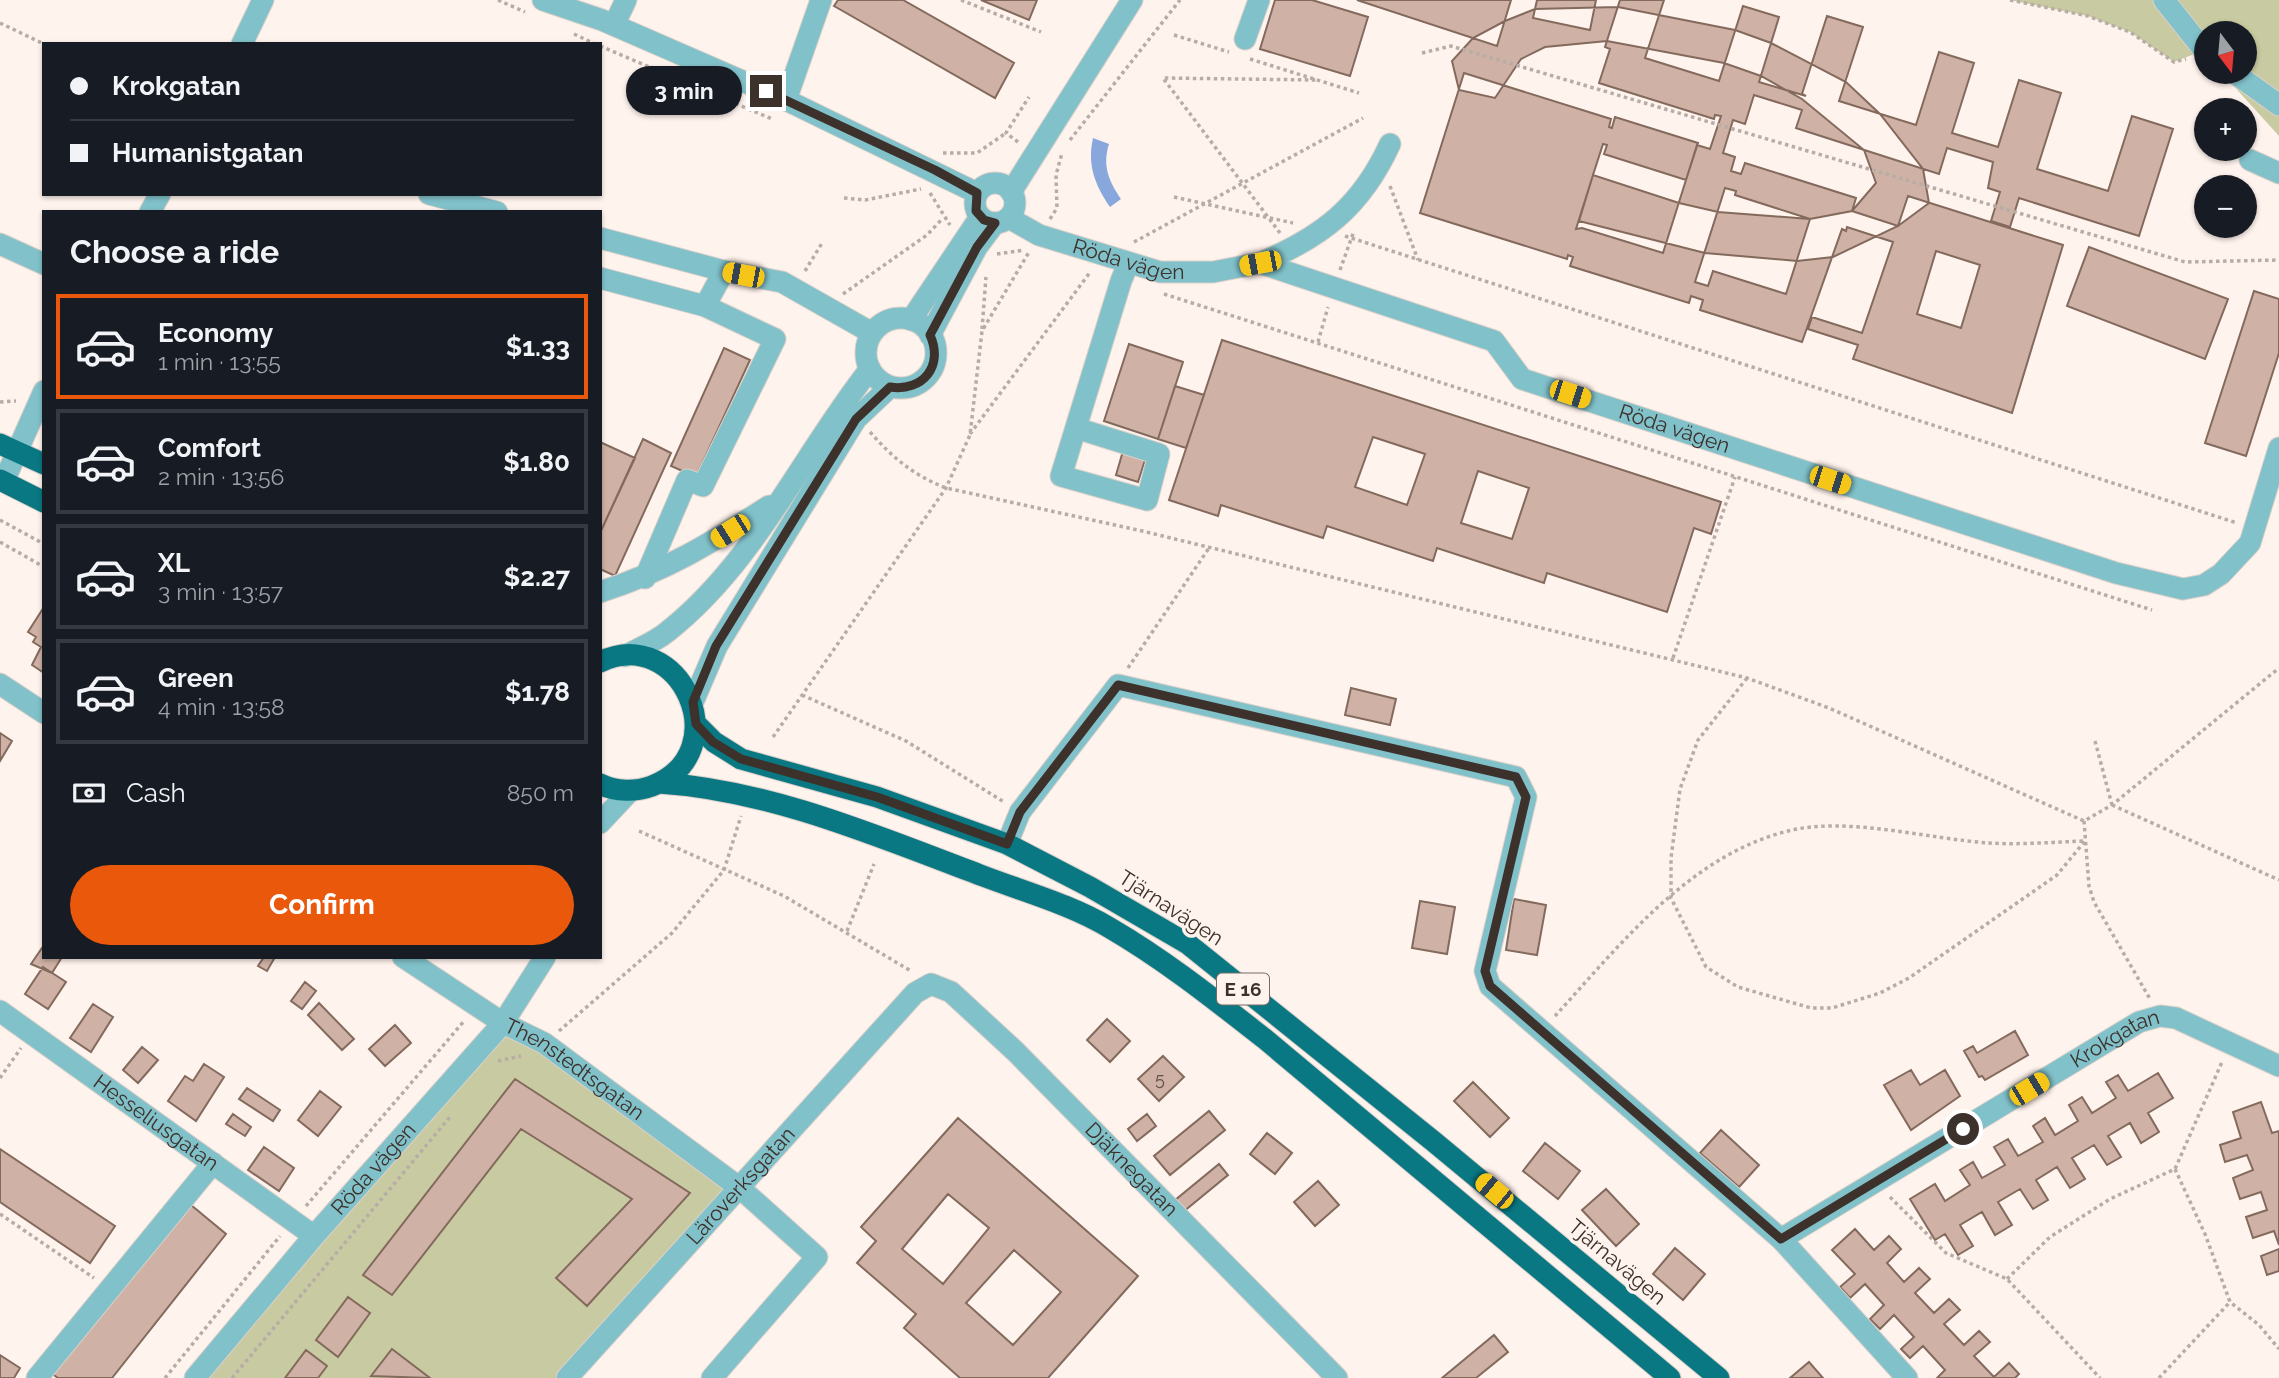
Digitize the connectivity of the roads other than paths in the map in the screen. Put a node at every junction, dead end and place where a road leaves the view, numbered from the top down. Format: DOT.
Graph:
graph roads {
  1 [pos="263,0"];
  2 [pos="543,0"];
  3 [pos="626,0"];
  4 [pos="821,0"];
  5 [pos="1119,0"];
  6 [pos="1132,0"];
  7 [pos="1259,0"];
  8 [pos="2164,0"];
  9 [pos="614,25"];
  10 [pos="1245,39"];
  11 [pos="2194,39"];
  12 [pos="243,42"];
  13 [pos="1091,53"];
  14 [pos="2250,84"];
  15 [pos="786,100"];
  16 [pos="2279,105"];
  17 [pos="1385,154"];
  18 [pos="2252,161"];
  19 [pos="2279,173"];
  20 [pos="1007,188"];
  21 [pos="977,193"];
  22 [pos="430,200"];
  23 [pos="487,210"];
  24 [pos="994,219"];
  25 [pos="602,239"];
  26 [pos="0,244"];
  27 [pos="976,247"];
  28 [pos="42,263"];
  29 [pos="1260,263"];
  30 [pos="724,271"];
  31 [pos="1124,272"];
  32 [pos="602,279"];
  33 [pos="705,306"];
  34 [pos="911,320"];
  35 [pos="872,333"];
  36 [pos="930,335"];
  37 [pos="870,369"];
  38 [pos="890,387"];
  39 [pos="42,394"];
  40 [pos="1076,428"];
  41 [pos="8,448"];
  42 [pos="2279,448"];
  43 [pos="42,463"];
  44 [pos="2,481"];
  45 [pos="780,499"];
  46 [pos="42,501"];
  47 [pos="645,578"];
  48 [pos="602,591"];
  49 [pos="608,659"];
  50 [pos="0,684"];
  51 [pos="693,702"];
  52 [pos="42,712"];
  53 [pos="696,724"];
  54 [pos="659,783"];
  55 [pos="602,784"];
  56 [pos="629,791"];
  57 [pos="602,821"];
  58 [pos="1007,844"];
  59 [pos="406,959"];
  60 [pos="544,959"];
  61 [pos="923,989"];
  62 [pos="0,1011"];
  63 [pos="503,1023"];
  64 [pos="2279,1066"];
  65 [pos="213,1163"];
  66 [pos="740,1188"];
  67 [pos="314,1236"];
  68 [pos="1781,1239"];
  69 [pos="1334,1377"];
  70 [pos="37,1378"];
  71 [pos="195,1378"];
  72 [pos="567,1378"];
  73 [pos="712,1378"];
  74 [pos="1670,1378"];
  75 [pos="1719,1378"];
  76 [pos="1907,1378"];
  1 -- 12 [label="street"];
  2 -- 9 [label="street"];
  3 -- 9 [label="street"];
  4 -- 15 [label="street"];
  5 -- 13 [label="street"];
  6 -- 13 [label="street"];
  7 -- 10 [label="street"];
  8 -- 11 [label="street"];
  9 -- 15 [label="street"];
  13 -- 20 [label="street"];
  14 -- 16 [label="street"];
  15 -- 21 [label="street"];
  17 -- 29 [label="street"];
  18 -- 19 [label="street"];
  20 -- 21 [label="street"];
  20 -- 24 [label="street"];
  21 -- 24 [label="street"];
  22 -- 23 [label="street"];
  24 -- 27 [label="street"];
  24 -- 31 [label="street, Röda vägen"];
  25 -- 30 [label="street"];
  26 -- 28 [label="street"];
  27 -- 34 [label="street"];
  27 -- 36 [label="street"];
  29 -- 31 [label="street, Röda vägen"];
  29 -- 42 [label="street, Röda vägen"];
  30 -- 33 [label="street"];
  30 -- 35 [label="street"];
  31 -- 40 [label="street"];
  32 -- 33 [label="street"];
  33 -- 47 [label="street"];
  34 -- 35 [label="street"];
  34 -- 36 [label="street"];
  35 -- 37 [label="street"];
  36 -- 38 [label="street"];
  37 -- 38 [label="street"];
  37 -- 45 [label="street"];
  38 -- 51 [label="street"];
  39 -- 41 [label="street"];
  40 -- 40 [label="street"];
  41 -- 43 [label="highway"];
  41 -- 44 [label="street"];
  44 -- 46 [label="highway"];
  45 -- 47 [label="street"];
  45 -- 49 [label="street"];
  47 -- 48 [label="street"];
  49 -- 51 [label="highway"];
  50 -- 52 [label="street"];
  51 -- 53 [label="highway"];
  53 -- 54 [label="highway"];
  53 -- 58 [label="highway, Tjärnavägen / E 16"];
  54 -- 56 [label="highway"];
  54 -- 74 [label="highway, E 16"];
  55 -- 56 [label="highway"];
  56 -- 57 [label="street"];
  58 -- 68 [label="street"];
  58 -- 75 [label="highway, Tjärnavägen / E 16"];
  59 -- 63 [label="street, Thenstedtsgatan"];
  60 -- 63 [label="street, Röda vägen"];
  61 -- 66 [label="street, Läroverksgatan"];
  61 -- 69 [label="street, Djäknegatan"];
  62 -- 65 [label="street, Hesseliusgatan"];
  63 -- 66 [label="street, Thenstedtsgatan"];
  63 -- 67 [label="street, Röda vägen"];
  64 -- 68 [label="street, Krokgatan"];
  65 -- 67 [label="street, Hesseliusgatan"];
  65 -- 70 [label="street"];
  66 -- 72 [label="street, Läroverksgatan"];
  66 -- 73 [label="street, Thenstedtsgatan"];
  67 -- 71 [label="street, Röda vägen"];
  68 -- 76 [label="street"];
}
